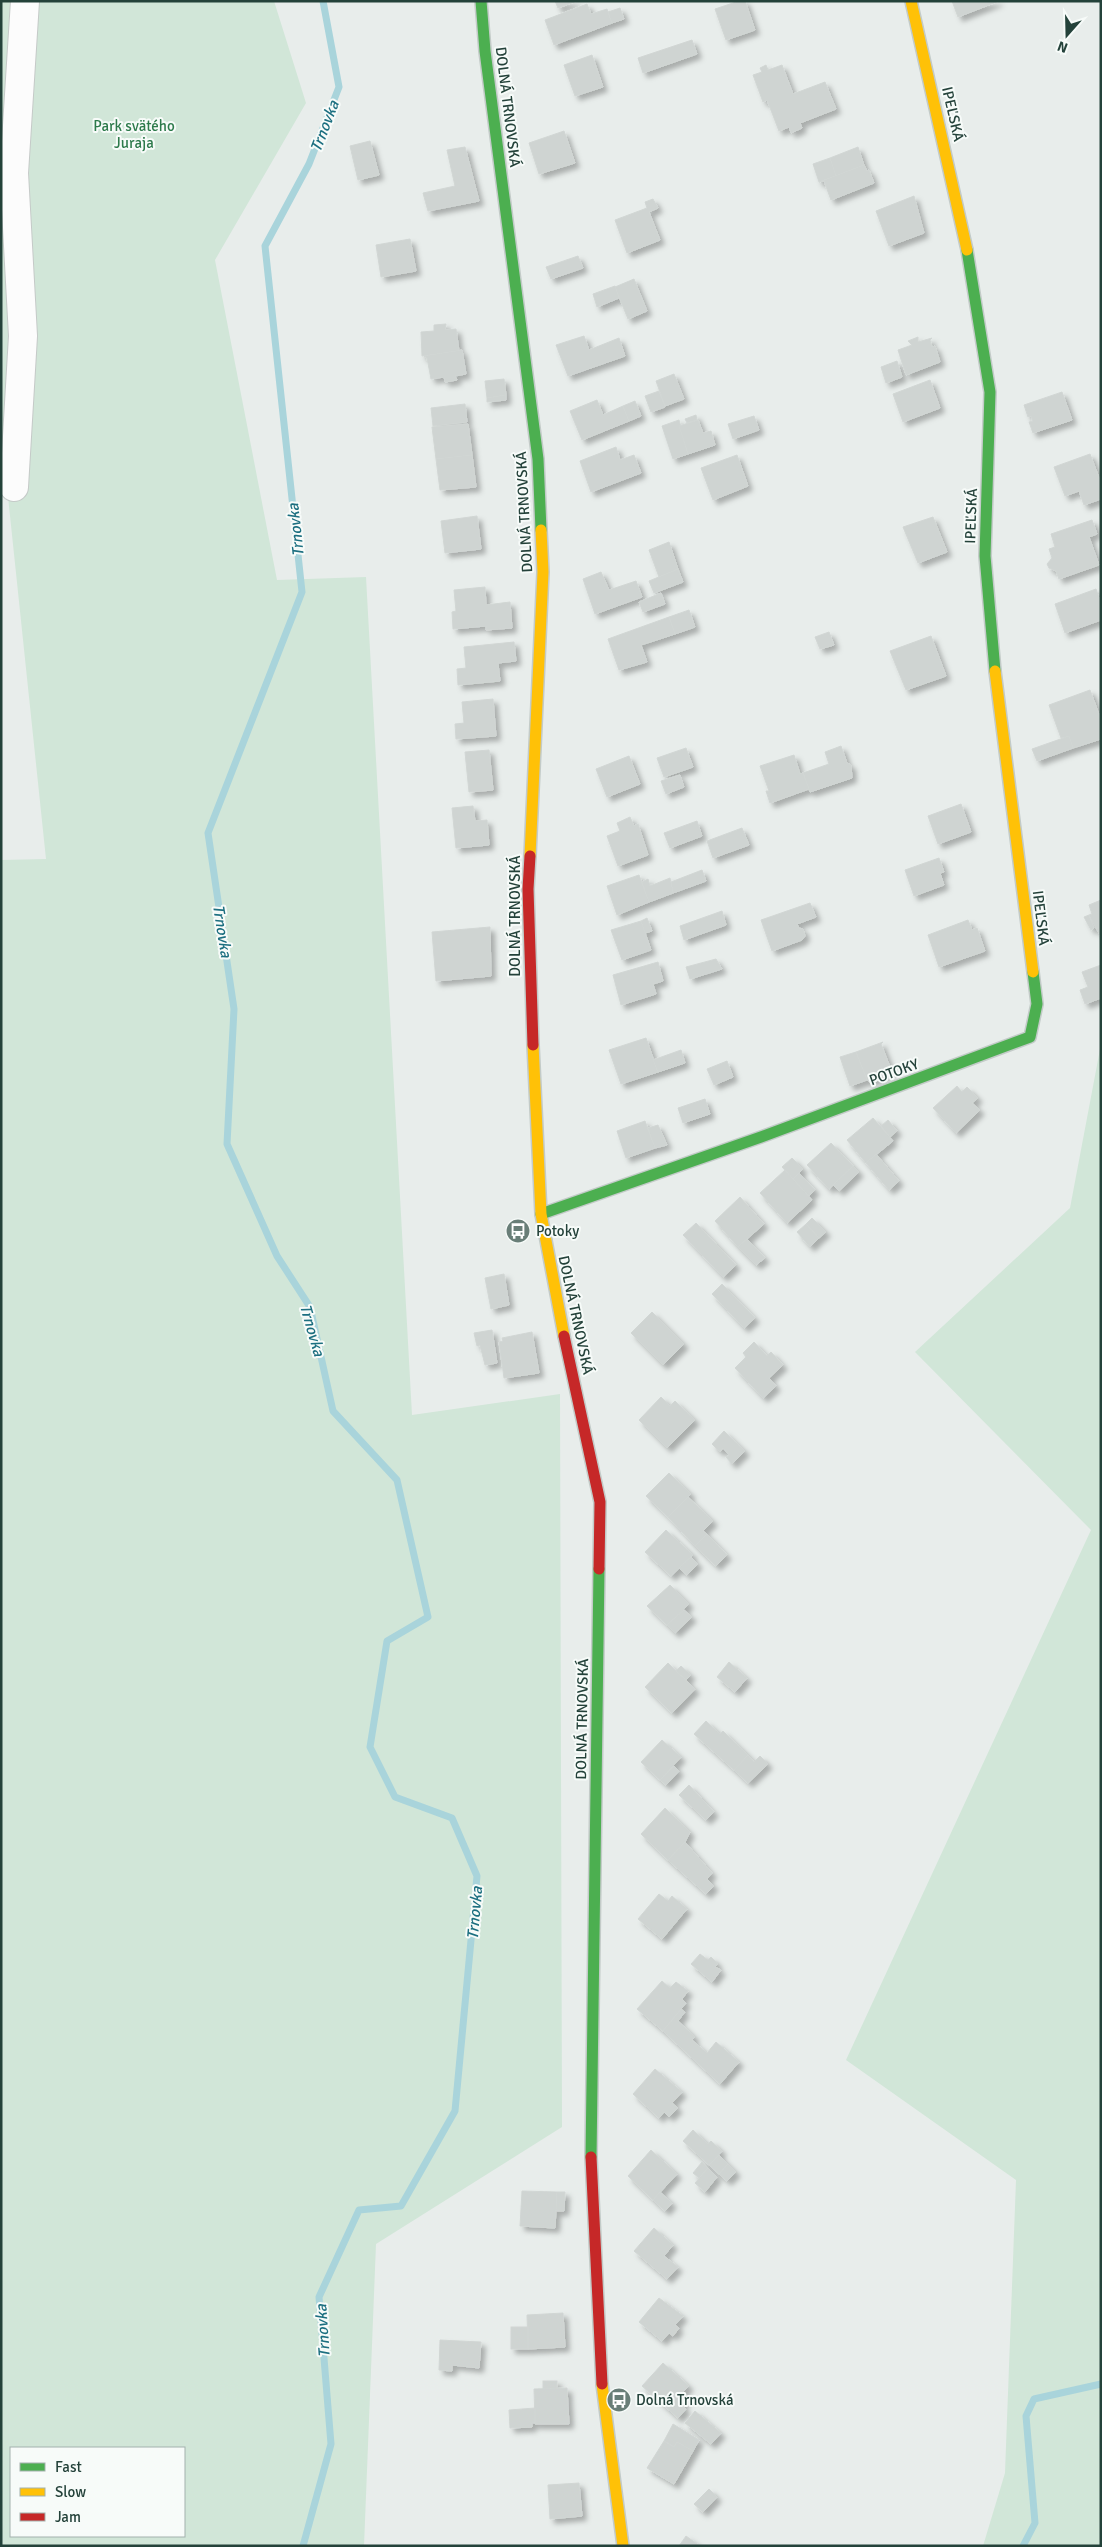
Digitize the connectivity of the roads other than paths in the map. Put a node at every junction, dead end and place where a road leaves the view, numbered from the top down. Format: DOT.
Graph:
graph roads {
  1 [pos="25,1"];
  2 [pos="481,1"];
  3 [pos="911,1"];
  4 [pos="14,486"];
  5 [pos="1030,1037"];
  6 [pos="541,1214"];
  7 [pos="623,2546"];
  1 -- 4 [label="street"];
  2 -- 6 [label="street, DOLNÁ TRNOVSKÁ"];
  3 -- 5 [label="street, IPEĽSKÁ"];
  5 -- 6 [label="street, POTOKY"];
  6 -- 7 [label="street, DOLNÁ TRNOVSKÁ"];
}
